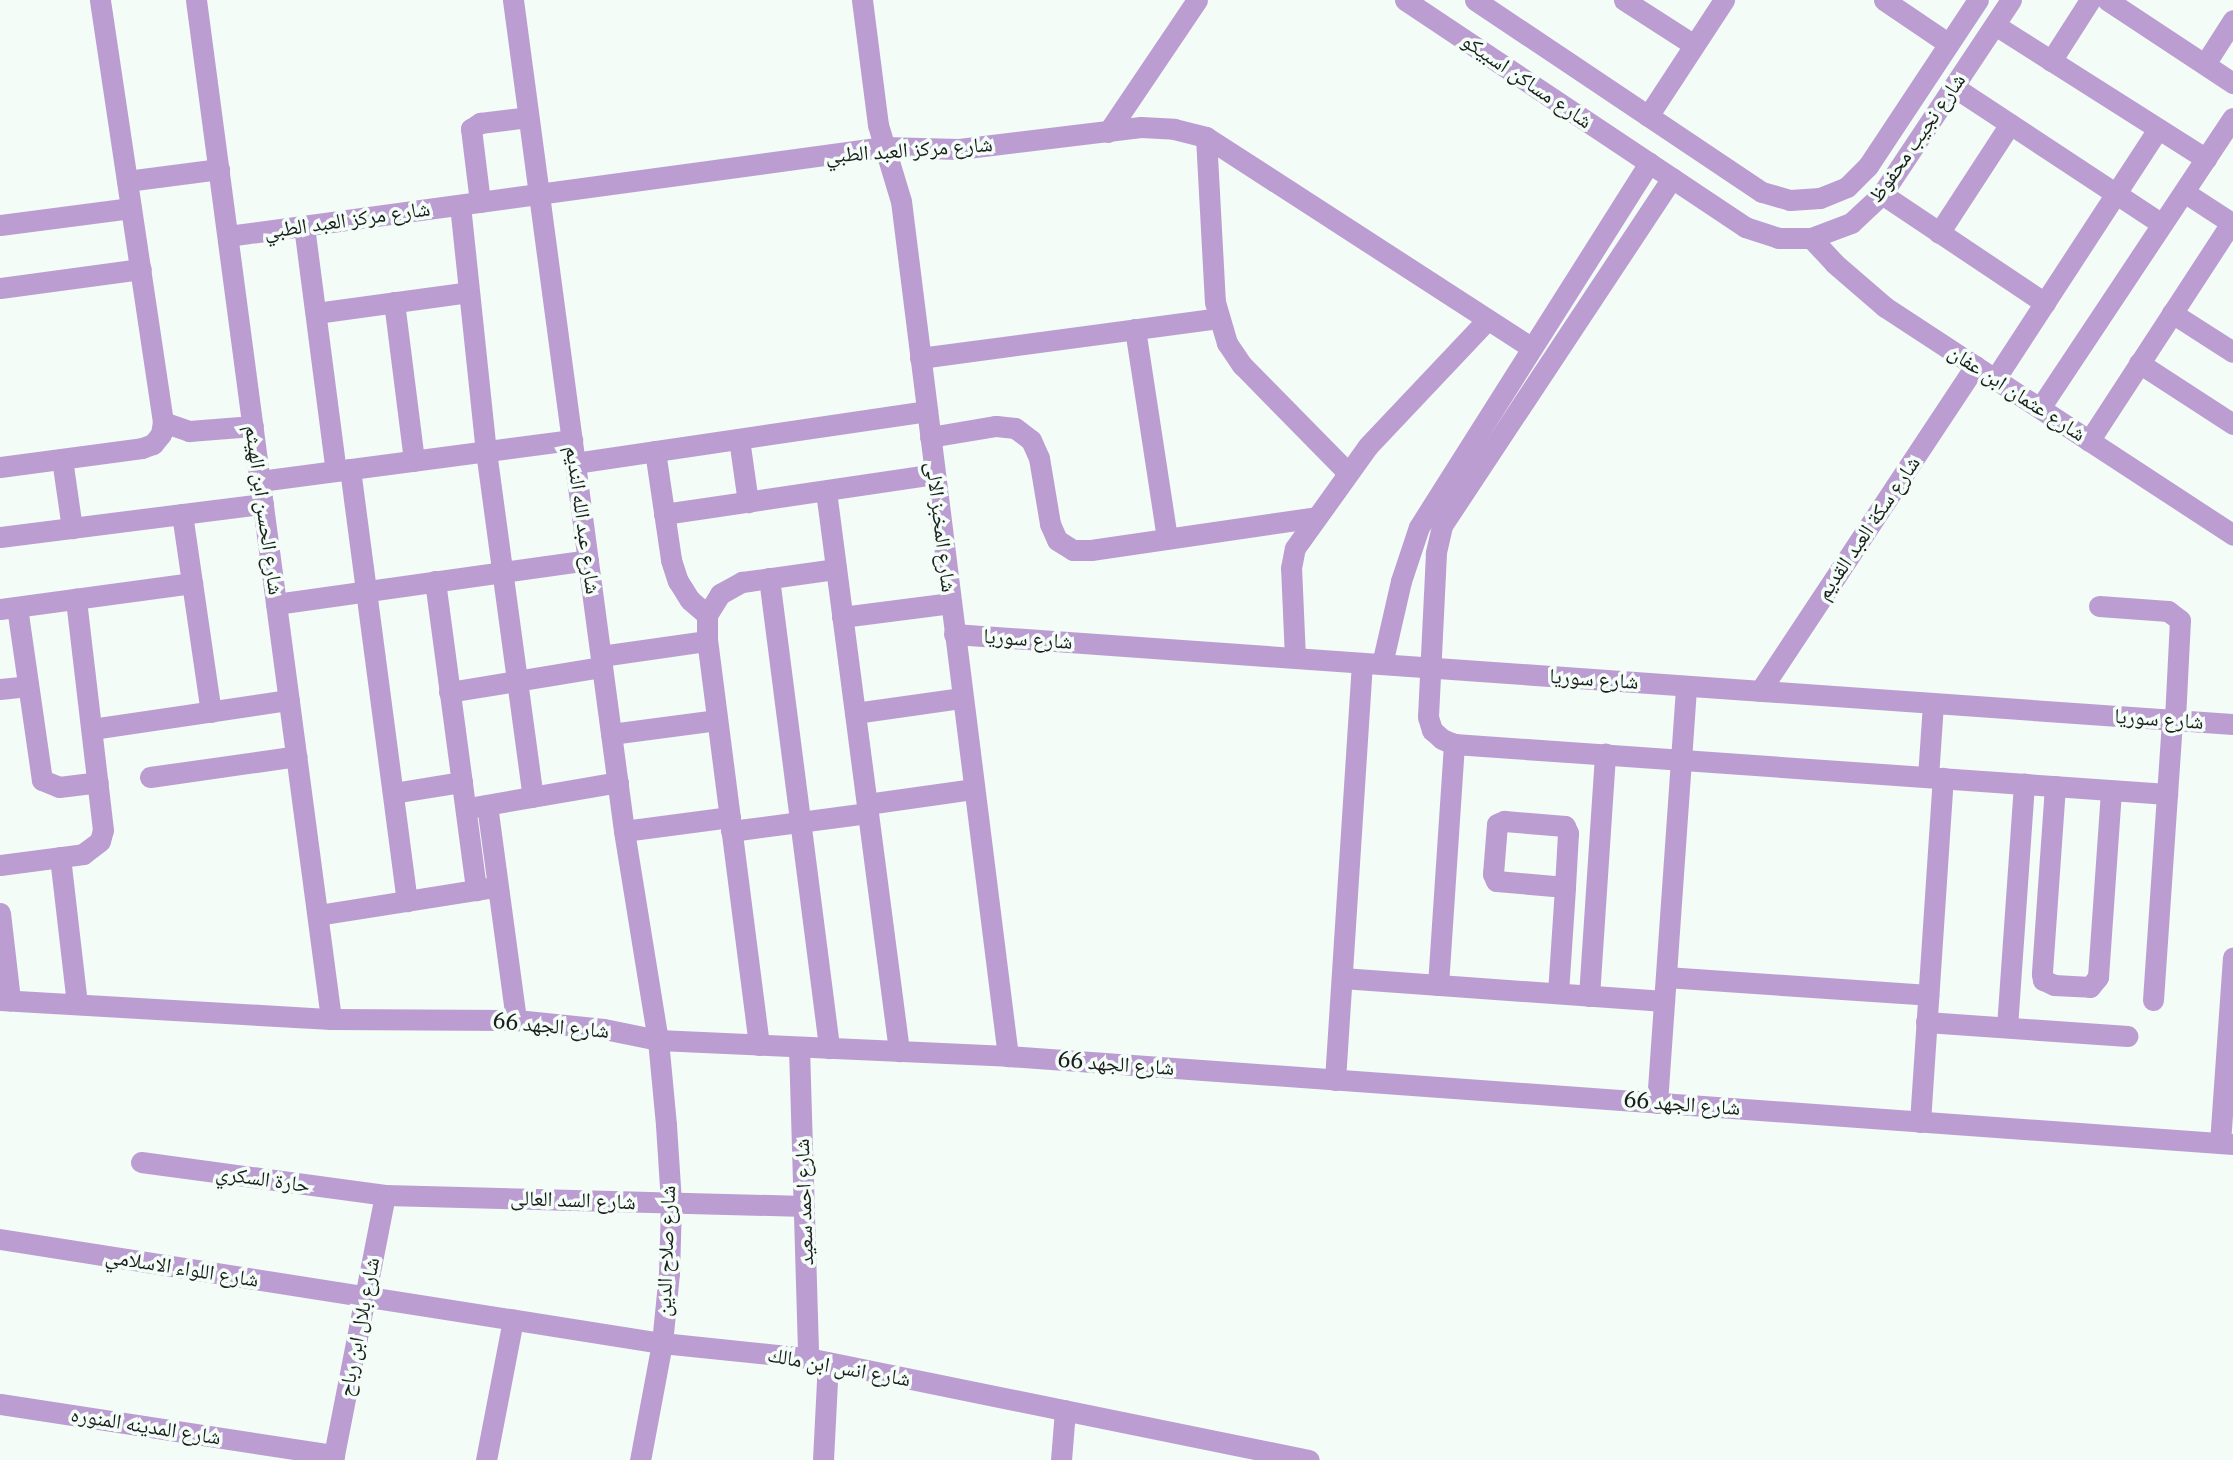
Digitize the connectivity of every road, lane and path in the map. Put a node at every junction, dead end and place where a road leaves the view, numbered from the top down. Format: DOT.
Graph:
graph roads {
  1 [pos="100,0"];
  2 [pos="197,0"];
  3 [pos="513,0"];
  4 [pos="862,0"];
  5 [pos="1197,0"];
  6 [pos="1405,0"];
  7 [pos="1475,0"];
  8 [pos="1624,0"];
  9 [pos="1724,0"];
  10 [pos="1884,0"];
  11 [pos="1978,0"];
  12 [pos="2011,0"];
  13 [pos="2090,0"];
  14 [pos="2107,0"];
  15 [pos="2233,20"];
  16 [pos="1995,25"];
  17 [pos="1949,44"];
  18 [pos="1694,45"];
  19 [pos="2051,61"];
  20 [pos="2205,64"];
  21 [pos="2233,83"];
  22 [pos="1954,87"];
  23 [pos="1648,116"];
  24 [pos="528,117"];
  25 [pos="2233,118"];
  26 [pos="2010,124"];
  27 [pos="2158,129"];
  28 [pos="1108,132"];
  29 [pos="1206,137"];
  30 [pos="2227,140"];
  31 [pos="884,147"];
  32 [pos="2206,159"];
  33 [pos="1649,163"];
  34 [pos="219,169"];
  35 [pos="1672,178"];
  36 [pos="127,181"];
  37 [pos="2184,192"];
  38 [pos="539,194"];
  39 [pos="1882,194"];
  40 [pos="2116,194"];
  41 [pos="470,203"];
  42 [pos="131,208"];
  43 [pos="2232,223"];
  44 [pos="2162,224"];
  45 [pos="0,225"];
  46 [pos="304,226"];
  47 [pos="1939,233"];
  48 [pos="228,236"];
  49 [pos="1811,238"];
  50 [pos="141,269"];
  51 [pos="0,288"];
  52 [pos="469,292"];
  53 [pos="394,302"];
  54 [pos="2045,303"];
  55 [pos="316,313"];
  56 [pos="2172,313"];
  57 [pos="1218,318"];
  58 [pos="1488,320"];
  59 [pos="1135,329"];
  60 [pos="1532,348"];
  61 [pos="2233,352"];
  62 [pos="920,358"];
  63 [pos="2139,363"];
  64 [pos="1975,366"];
  65 [pos="1995,379"];
  66 [pos="2040,408"];
  67 [pos="927,411"];
  68 [pos="163,422"];
  69 [pos="2233,424"];
  70 [pos="253,426"];
  71 [pos="930,437"];
  72 [pos="739,439"];
  73 [pos="572,440"];
  74 [pos="2089,441"];
  75 [pos="486,451"];
  76 [pos="655,451"];
  77 [pos="62,459"];
  78 [pos="414,461"];
  79 [pos="575,463"];
  80 [pos="0,467"];
  81 [pos="343,470"];
  82 [pos="1348,473"];
  83 [pos="934,474"];
  84 [pos="260,481"];
  85 [pos="826,491"];
  86 [pos="748,502"];
  87 [pos="263,504"];
  88 [pos="183,514"];
  89 [pos="664,514"];
  90 [pos="1317,517"];
  91 [pos="72,528"];
  92 [pos="2233,535"];
  93 [pos="0,537"];
  94 [pos="1167,539"];
  95 [pos="588,560"];
  96 [pos="836,569"];
  97 [pos="503,572"];
  98 [pos="769,578"];
  99 [pos="435,582"];
  100 [pos="192,583"];
  101 [pos="366,591"];
  102 [pos="76,599"];
  103 [pos="951,603"];
  104 [pos="276,604"];
  105 [pos="2099,606"];
  106 [pos="9,608"];
  107 [pos="707,615"];
  108 [pos="842,617"];
  109 [pos="954,634"];
  110 [pos="706,641"];
  111 [pos="1295,658"];
  112 [pos="602,662"];
  113 [pos="1372,663"];
  114 [pos="1431,668"];
  115 [pos="517,681"];
  116 [pos="28,685"];
  117 [pos="1686,686"];
  118 [pos="0,690"];
  119 [pos="1760,691"];
  120 [pos="449,692"];
  121 [pos="962,698"];
  122 [pos="289,700"];
  123 [pos="1933,703"];
  124 [pos="211,712"];
  125 [pos="855,713"];
  126 [pos="717,720"];
  127 [pos="2174,720"];
  128 [pos="2233,724"];
  129 [pos="92,729"];
  130 [pos="611,734"];
  131 [pos="1454,744"];
  132 [pos="1605,754"];
  133 [pos="297,755"];
  134 [pos="1681,760"];
  135 [pos="150,777"];
  136 [pos="1936,778"];
  137 [pos="98,782"];
  138 [pos="462,782"];
  139 [pos="618,782"];
  140 [pos="2024,784"];
  141 [pos="2055,786"];
  142 [pos="974,789"];
  143 [pos="2111,790"];
  144 [pos="393,793"];
  145 [pos="2167,794"];
  146 [pos="533,797"];
  147 [pos="487,805"];
  148 [pos="465,809"];
  149 [pos="867,809"];
  150 [pos="801,822"];
  151 [pos="731,824"];
  152 [pos="625,831"];
  153 [pos="60,857"];
  154 [pos="0,865"];
  155 [pos="498,887"];
  156 [pos="1565,887"];
  157 [pos="477,890"];
  158 [pos="407,901"];
  159 [pos="0,913"];
  160 [pos="318,915"];
  161 [pos="2233,957"];
  162 [pos="1666,977"];
  163 [pos="1342,978"];
  164 [pos="1438,985"];
  165 [pos="1558,993"];
  166 [pos="1928,995"];
  167 [pos="1589,996"];
  168 [pos="5,1000"];
  169 [pos="2153,1000"];
  170 [pos="1664,1001"];
  171 [pos="77,1004"];
  172 [pos="331,1019"];
  173 [pos="516,1020"];
  174 [pos="1926,1021"];
  175 [pos="2007,1027"];
  176 [pos="2127,1036"];
  177 [pos="658,1040"];
  178 [pos="759,1045"];
  179 [pos="799,1047"];
  180 [pos="829,1048"];
  181 [pos="900,1051"];
  182 [pos="1008,1056"];
  183 [pos="2230,1057"];
  184 [pos="1335,1080"];
  185 [pos="1657,1103"];
  186 [pos="1920,1122"];
  187 [pos="2227,1144"];
  188 [pos="141,1162"];
  189 [pos="385,1195"];
  190 [pos="671,1203"];
  191 [pos="804,1206"];
  192 [pos="0,1239"];
  193 [pos="365,1297"];
  194 [pos="513,1320"];
  195 [pos="662,1343"];
  196 [pos="818,1360"];
  197 [pos="0,1404"];
  198 [pos="1065,1410"];
  199 [pos="334,1457"];
  200 [pos="486,1460"];
  201 [pos="640,1460"];
  202 [pos="822,1460"];
  203 [pos="1061,1460"];
  204 [pos="1309,1460"];
  1 -- 36 [label="street"];
  2 -- 34 [label="street, شارع الحسن ابن الهيثم"];
  3 -- 24 [label="street, شارع عبد الله النديم"];
  4 -- 31 [label="street, شارع المخبز الالى"];
  5 -- 28 [label="street"];
  6 -- 33 [label="street, شارع مساكن اسبيكو"];
  7 -- 23 [label="street, شارع مساكن اسبيكو"];
  8 -- 18 [label="street"];
  9 -- 18 [label="street"];
  10 -- 17 [label="street"];
  11 -- 17 [label="street, شارع نجيب محفوظ"];
  12 -- 16 [label="street, شارع نجيب محفوظ"];
  13 -- 19 [label="street"];
  14 -- 20 [label="street"];
  15 -- 20 [label="street"];
  16 -- 19 [label="street"];
  16 -- 22 [label="street, شارع نجيب محفوظ"];
  17 -- 23 [label="street, شارع نجيب محفوظ"];
  18 -- 23 [label="street"];
  19 -- 27 [label="street"];
  20 -- 21 [label="street"];
  22 -- 26 [label="street"];
  22 -- 39 [label="street, شارع نجيب محفوظ"];
  24 -- 38 [label="street, شارع عبد الله النديم"];
  24 -- 41 [label="street"];
  25 -- 30 [label="street"];
  26 -- 40 [label="street"];
  26 -- 47 [label="street"];
  27 -- 32 [label="street"];
  27 -- 40 [label="street"];
  28 -- 29 [label="street, شارع مركز العبد الطبي"];
  28 -- 31 [label="street, شارع مركز العبد الطبي"];
  29 -- 57 [label="street"];
  29 -- 58 [label="street, شارع مركز العبد الطبي"];
  30 -- 32 [label="street"];
  31 -- 38 [label="street, شارع مركز العبد الطبي"];
  31 -- 62 [label="street, شارع المخبز الالى"];
  32 -- 37 [label="street"];
  33 -- 35 [label="street, شارع نجيب محفوظ"];
  33 -- 60 [label="street"];
  34 -- 36 [label="street"];
  34 -- 48 [label="street, شارع الحسن ابن الهيثم"];
  35 -- 49 [label="street, شارع نجيب محفوظ"];
  35 -- 114 [label="street"];
  36 -- 42 [label="street"];
  37 -- 43 [label="street"];
  37 -- 44 [label="street"];
  38 -- 41 [label="street, شارع مركز العبد الطبي"];
  38 -- 73 [label="street, شارع عبد الله النديم"];
  39 -- 47 [label="street"];
  39 -- 49 [label="street, شارع نجيب محفوظ"];
  40 -- 44 [label="street"];
  40 -- 54 [label="street"];
  41 -- 46 [label="street, شارع مركز العبد الطبي"];
  41 -- 52 [label="street"];
  42 -- 45 [label="street"];
  42 -- 50 [label="street"];
  43 -- 56 [label="street"];
  44 -- 66 [label="street"];
  46 -- 48 [label="street, شارع مركز العبد الطبي"];
  46 -- 55 [label="street"];
  47 -- 54 [label="street"];
  48 -- 70 [label="street, شارع الحسن ابن الهيثم"];
  49 -- 64 [label="street, شارع عثمان ابن عفان"];
  50 -- 51 [label="street"];
  50 -- 68 [label="street"];
  52 -- 53 [label="street"];
  52 -- 75 [label="street"];
  53 -- 55 [label="street"];
  53 -- 78 [label="street"];
  54 -- 65 [label="street"];
  55 -- 81 [label="street"];
  56 -- 61 [label="street"];
  56 -- 63 [label="street"];
  57 -- 59 [label="street"];
  57 -- 82 [label="street"];
  58 -- 60 [label="street, شارع مركز العبد الطبي"];
  58 -- 82 [label="street"];
  59 -- 62 [label="street"];
  59 -- 94 [label="street"];
  60 -- 113 [label="street"];
  62 -- 67 [label="street, شارع المخبز الالى"];
  63 -- 69 [label="street"];
  63 -- 74 [label="street"];
  64 -- 65 [label="street, شارع عثمان ابن عفان"];
  64 -- 119 [label="street, شارع سكة العبد القديم"];
  65 -- 66 [label="street, شارع عثمان ابن عفان"];
  66 -- 74 [label="street, شارع عثمان ابن عفان"];
  67 -- 71 [label="street, شارع المخبز الالى"];
  67 -- 72 [label="street"];
  68 -- 70 [label="street"];
  68 -- 77 [label="street"];
  70 -- 84 [label="street, شارع الحسن ابن الهيثم"];
  71 -- 83 [label="street, شارع المخبز الالى"];
  71 -- 94 [label="street"];
  72 -- 76 [label="street"];
  72 -- 86 [label="street"];
  73 -- 75 [label="street"];
  73 -- 79 [label="street, شارع عبد الله النديم"];
  74 -- 92 [label="street, شارع عثمان ابن عفان"];
  75 -- 78 [label="street"];
  75 -- 97 [label="street"];
  76 -- 79 [label="street"];
  76 -- 89 [label="street"];
  77 -- 80 [label="street"];
  77 -- 91 [label="street"];
  78 -- 81 [label="street"];
  79 -- 95 [label="street, شارع عبد الله النديم"];
  81 -- 84 [label="street"];
  81 -- 101 [label="street"];
  82 -- 90 [label="street"];
  83 -- 85 [label="street"];
  83 -- 103 [label="street, شارع المخبز الالى"];
  84 -- 87 [label="street, شارع الحسن ابن الهيثم"];
  85 -- 86 [label="street"];
  85 -- 96 [label="street"];
  86 -- 89 [label="street"];
  87 -- 88 [label="street"];
  87 -- 104 [label="street, شارع الحسن ابن الهيثم"];
  88 -- 91 [label="street"];
  88 -- 100 [label="street"];
  89 -- 107 [label="street"];
  90 -- 94 [label="street"];
  90 -- 111 [label="street"];
  91 -- 93 [label="street"];
  95 -- 97 [label="street"];
  95 -- 112 [label="street, شارع عبد الله النديم"];
  96 -- 98 [label="street"];
  96 -- 108 [label="street"];
  97 -- 99 [label="street"];
  97 -- 115 [label="street"];
  98 -- 107 [label="street"];
  98 -- 150 [label="street"];
  99 -- 101 [label="street"];
  99 -- 120 [label="street"];
  100 -- 102 [label="street"];
  100 -- 124 [label="street"];
  101 -- 104 [label="street"];
  101 -- 144 [label="street"];
  102 -- 106 [label="street"];
  102 -- 129 [label="street"];
  103 -- 108 [label="street"];
  103 -- 109 [label="street, شارع المخبز الالى"];
  104 -- 122 [label="street, شارع الحسن ابن الهيثم"];
  105 -- 127 [label="street"];
  106 -- 116 [label="street"];
  107 -- 110 [label="street"];
  108 -- 125 [label="street"];
  109 -- 111 [label="street, شارع سوريا"];
  109 -- 121 [label="street, شارع المخبز الالى"];
  110 -- 112 [label="street"];
  110 -- 126 [label="street"];
  111 -- 113 [label="street, شارع سوريا"];
  112 -- 115 [label="street"];
  112 -- 130 [label="street, شارع عبد الله النديم"];
  113 -- 114 [label="street, شارع سوريا"];
  113 -- 163 [label="street"];
  114 -- 117 [label="street, شارع سوريا"];
  114 -- 131 [label="street"];
  115 -- 120 [label="street"];
  115 -- 146 [label="street"];
  116 -- 118 [label="street"];
  116 -- 137 [label="street"];
  117 -- 119 [label="street, شارع سوريا"];
  117 -- 134 [label="street"];
  119 -- 123 [label="street, شارع سوريا"];
  120 -- 138 [label="street"];
  121 -- 125 [label="street"];
  121 -- 142 [label="street, شارع المخبز الالى"];
  122 -- 124 [label="street"];
  122 -- 133 [label="street, شارع الحسن ابن الهيثم"];
  123 -- 127 [label="street, شارع سوريا"];
  123 -- 136 [label="street"];
  124 -- 129 [label="street"];
  125 -- 149 [label="street"];
  126 -- 130 [label="street"];
  126 -- 151 [label="street"];
  127 -- 128 [label="street, شارع سوريا"];
  127 -- 145 [label="street"];
  129 -- 137 [label="street"];
  130 -- 139 [label="street, شارع عبد الله النديم"];
  131 -- 132 [label="street"];
  131 -- 164 [label="street"];
  132 -- 134 [label="street"];
  132 -- 167 [label="street"];
  133 -- 135 [label="street"];
  133 -- 160 [label="street, شارع الحسن ابن الهيثم"];
  134 -- 136 [label="street"];
  134 -- 162 [label="street"];
  136 -- 140 [label="street"];
  136 -- 166 [label="street"];
  137 -- 153 [label="street"];
  138 -- 144 [label="street"];
  138 -- 148 [label="street"];
  139 -- 146 [label="street"];
  139 -- 152 [label="street, شارع عبد الله النديم"];
  140 -- 141 [label="street"];
  140 -- 175 [label="street"];
  141 -- 143 [label="street"];
  141 -- 143 [label="street"];
  142 -- 149 [label="street"];
  142 -- 182 [label="street, شارع المخبز الالى"];
  143 -- 145 [label="street"];
  144 -- 158 [label="street"];
  145 -- 169 [label="street"];
  146 -- 147 [label="street"];
  147 -- 148 [label="street"];
  147 -- 155 [label="street"];
  148 -- 157 [label="street"];
  149 -- 150 [label="street"];
  149 -- 181 [label="street"];
  150 -- 151 [label="street"];
  150 -- 180 [label="street"];
  151 -- 152 [label="street"];
  151 -- 178 [label="street"];
  152 -- 177 [label="street, شارع عبد الله النديم"];
  153 -- 154 [label="street"];
  153 -- 171 [label="street"];
  155 -- 157 [label="street"];
  155 -- 173 [label="street"];
  156 -- 165 [label="street"];
  157 -- 158 [label="street"];
  158 -- 160 [label="street"];
  159 -- 168 [label="street"];
  160 -- 172 [label="street, شارع الحسن ابن الهيثم"];
  161 -- 183 [label="street"];
  162 -- 166 [label="street"];
  162 -- 170 [label="street"];
  163 -- 164 [label="street"];
  163 -- 184 [label="street"];
  164 -- 165 [label="street"];
  165 -- 167 [label="street"];
  166 -- 174 [label="street"];
  167 -- 170 [label="street"];
  168 -- 171 [label="street, شارع الجهد 66"];
  170 -- 185 [label="street"];
  171 -- 172 [label="street, شارع الجهد 66"];
  172 -- 173 [label="street, شارع الجهد 66"];
  173 -- 177 [label="street, شارع الجهد 66"];
  174 -- 175 [label="street"];
  174 -- 186 [label="street"];
  175 -- 176 [label="street"];
  177 -- 178 [label="street, شارع الجهد 66"];
  177 -- 190 [label="street, شارع صلاح الدين"];
  178 -- 179 [label="street, شارع الجهد 66"];
  179 -- 180 [label="street, شارع الجهد 66"];
  179 -- 191 [label="street, شارع احمد سعيد"];
  180 -- 181 [label="street, شارع الجهد 66"];
  181 -- 182 [label="street, شارع الجهد 66"];
  182 -- 184 [label="street, شارع الجهد 66"];
  183 -- 187 [label="street"];
  184 -- 185 [label="street, شارع الجهد 66"];
  185 -- 186 [label="street, شارع الجهد 66"];
  186 -- 187 [label="street, شارع الجهد 66"];
  188 -- 189 [label="street, حارة السكري"];
  189 -- 190 [label="street, شارع السد العالى"];
  189 -- 193 [label="street, شارع بلال ابن رباح"];
  190 -- 191 [label="street, شارع السد العالى"];
  190 -- 195 [label="street, شارع صلاح الدين"];
  191 -- 196 [label="street, شارع احمد سعيد"];
  192 -- 193 [label="street, شارع اللواء الاسلامي"];
  193 -- 194 [label="street, شارع انس ابن مالك"];
  193 -- 199 [label="street, شارع بلال ابن رباح"];
  194 -- 195 [label="street, شارع انس ابن مالك"];
  194 -- 200 [label="street"];
  195 -- 196 [label="street, شارع انس ابن مالك"];
  195 -- 201 [label="street, شارع صلاح الدين"];
  196 -- 198 [label="street, شارع انس ابن مالك"];
  196 -- 202 [label="street, شارع احمد سعيد"];
  197 -- 199 [label="street, شارع المدينه المنوره"];
  198 -- 203 [label="street"];
  198 -- 204 [label="street, شارع انس ابن مالك"];
}
